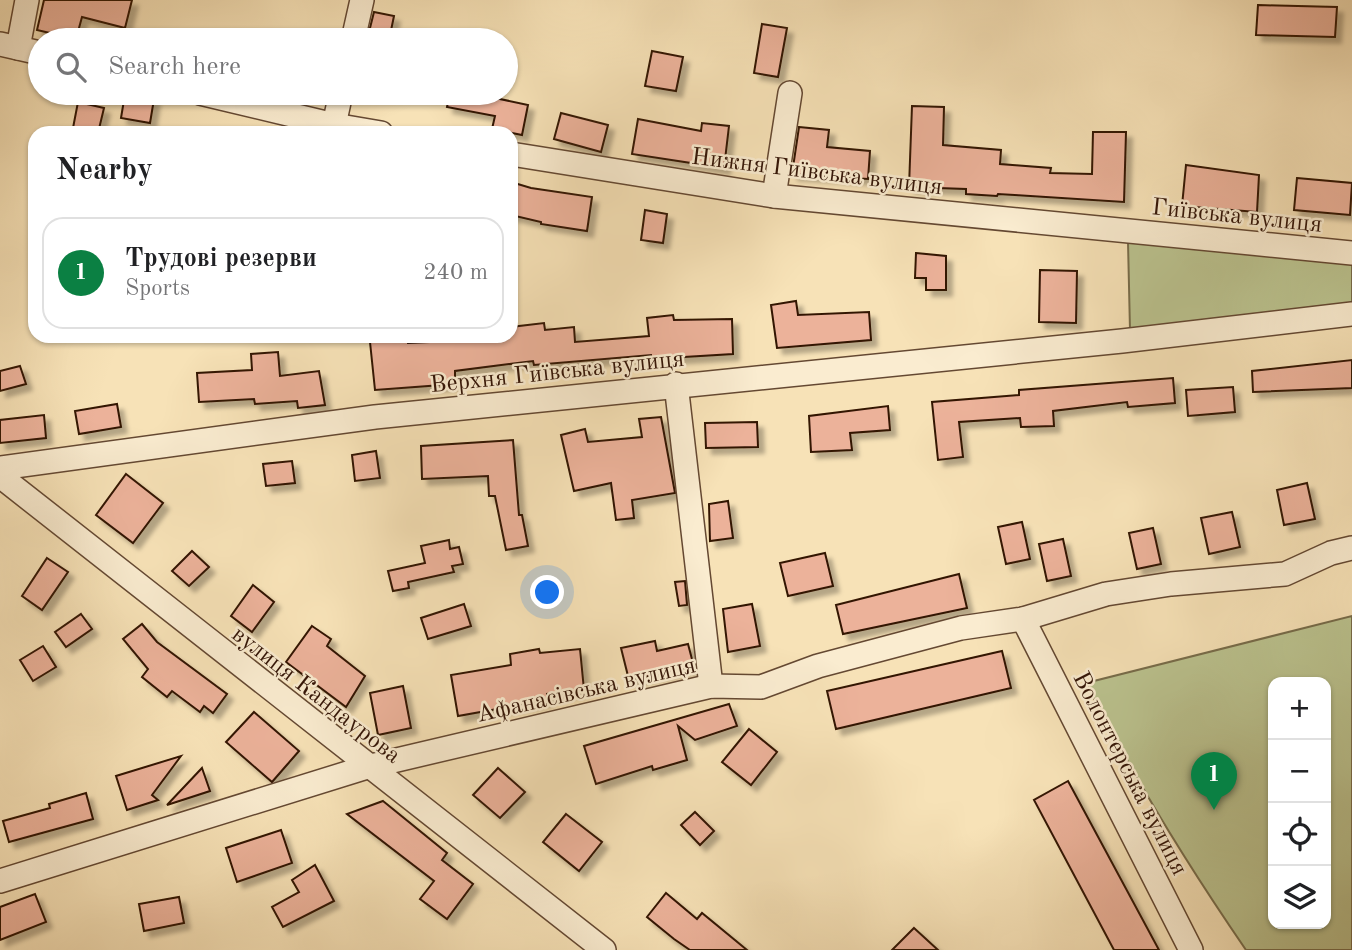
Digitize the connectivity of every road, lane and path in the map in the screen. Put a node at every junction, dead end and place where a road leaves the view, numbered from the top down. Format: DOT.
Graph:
graph roads {
  1 [pos="27,0"];
  2 [pos="362,0"];
  3 [pos="356,28"];
  4 [pos="9,46"];
  5 [pos="28,51"];
  6 [pos="790,93"];
  7 [pos="250,105"];
  8 [pos="338,105"];
  9 [pos="334,125"];
  10 [pos="340,126"];
  11 [pos="518,155"];
  12 [pos="774,196"];
  13 [pos="1118,229"];
  14 [pos="1352,253"];
  15 [pos="1352,314"];
  16 [pos="676,384"];
  17 [pos="0,468"];
  18 [pos="0,476"];
  19 [pos="1352,548"];
  20 [pos="1023,619"];
  21 [pos="711,686"];
  22 [pos="367,767"];
  23 [pos="0,881"];
  24 [pos="604,950"];
  25 [pos="1191,950"];
  1 -- 4 [label="street"];
  2 -- 3 [label="street"];
  4 -- 5 [label="street"];
  6 -- 12 [label="street"];
  7 -- 9 [label="street"];
  8 -- 9 [label="street"];
  9 -- 10 [label="street"];
  11 -- 12 [label="street, Нижня Гиївська вулиця"];
  12 -- 13 [label="street, Нижня Гиївська вулиця"];
  13 -- 14 [label="street, Гиївська вулиця"];
  15 -- 16 [label="street, Верхня Гиївська вулиця"];
  16 -- 17 [label="street, Верхня Гиївська вулиця"];
  16 -- 21 [label="street"];
  18 -- 22 [label="street, вулиця Кандаурова"];
  19 -- 20 [label="street, Афанасівська вулиця"];
  20 -- 21 [label="street, Афанасівська вулиця"];
  20 -- 25 [label="street, Волонтерська вулиця"];
  21 -- 22 [label="street, Афанасівська вулиця"];
  22 -- 23 [label="street, Афанасівська вулиця"];
  22 -- 24 [label="street, вулиця Кандаурова"];
}
